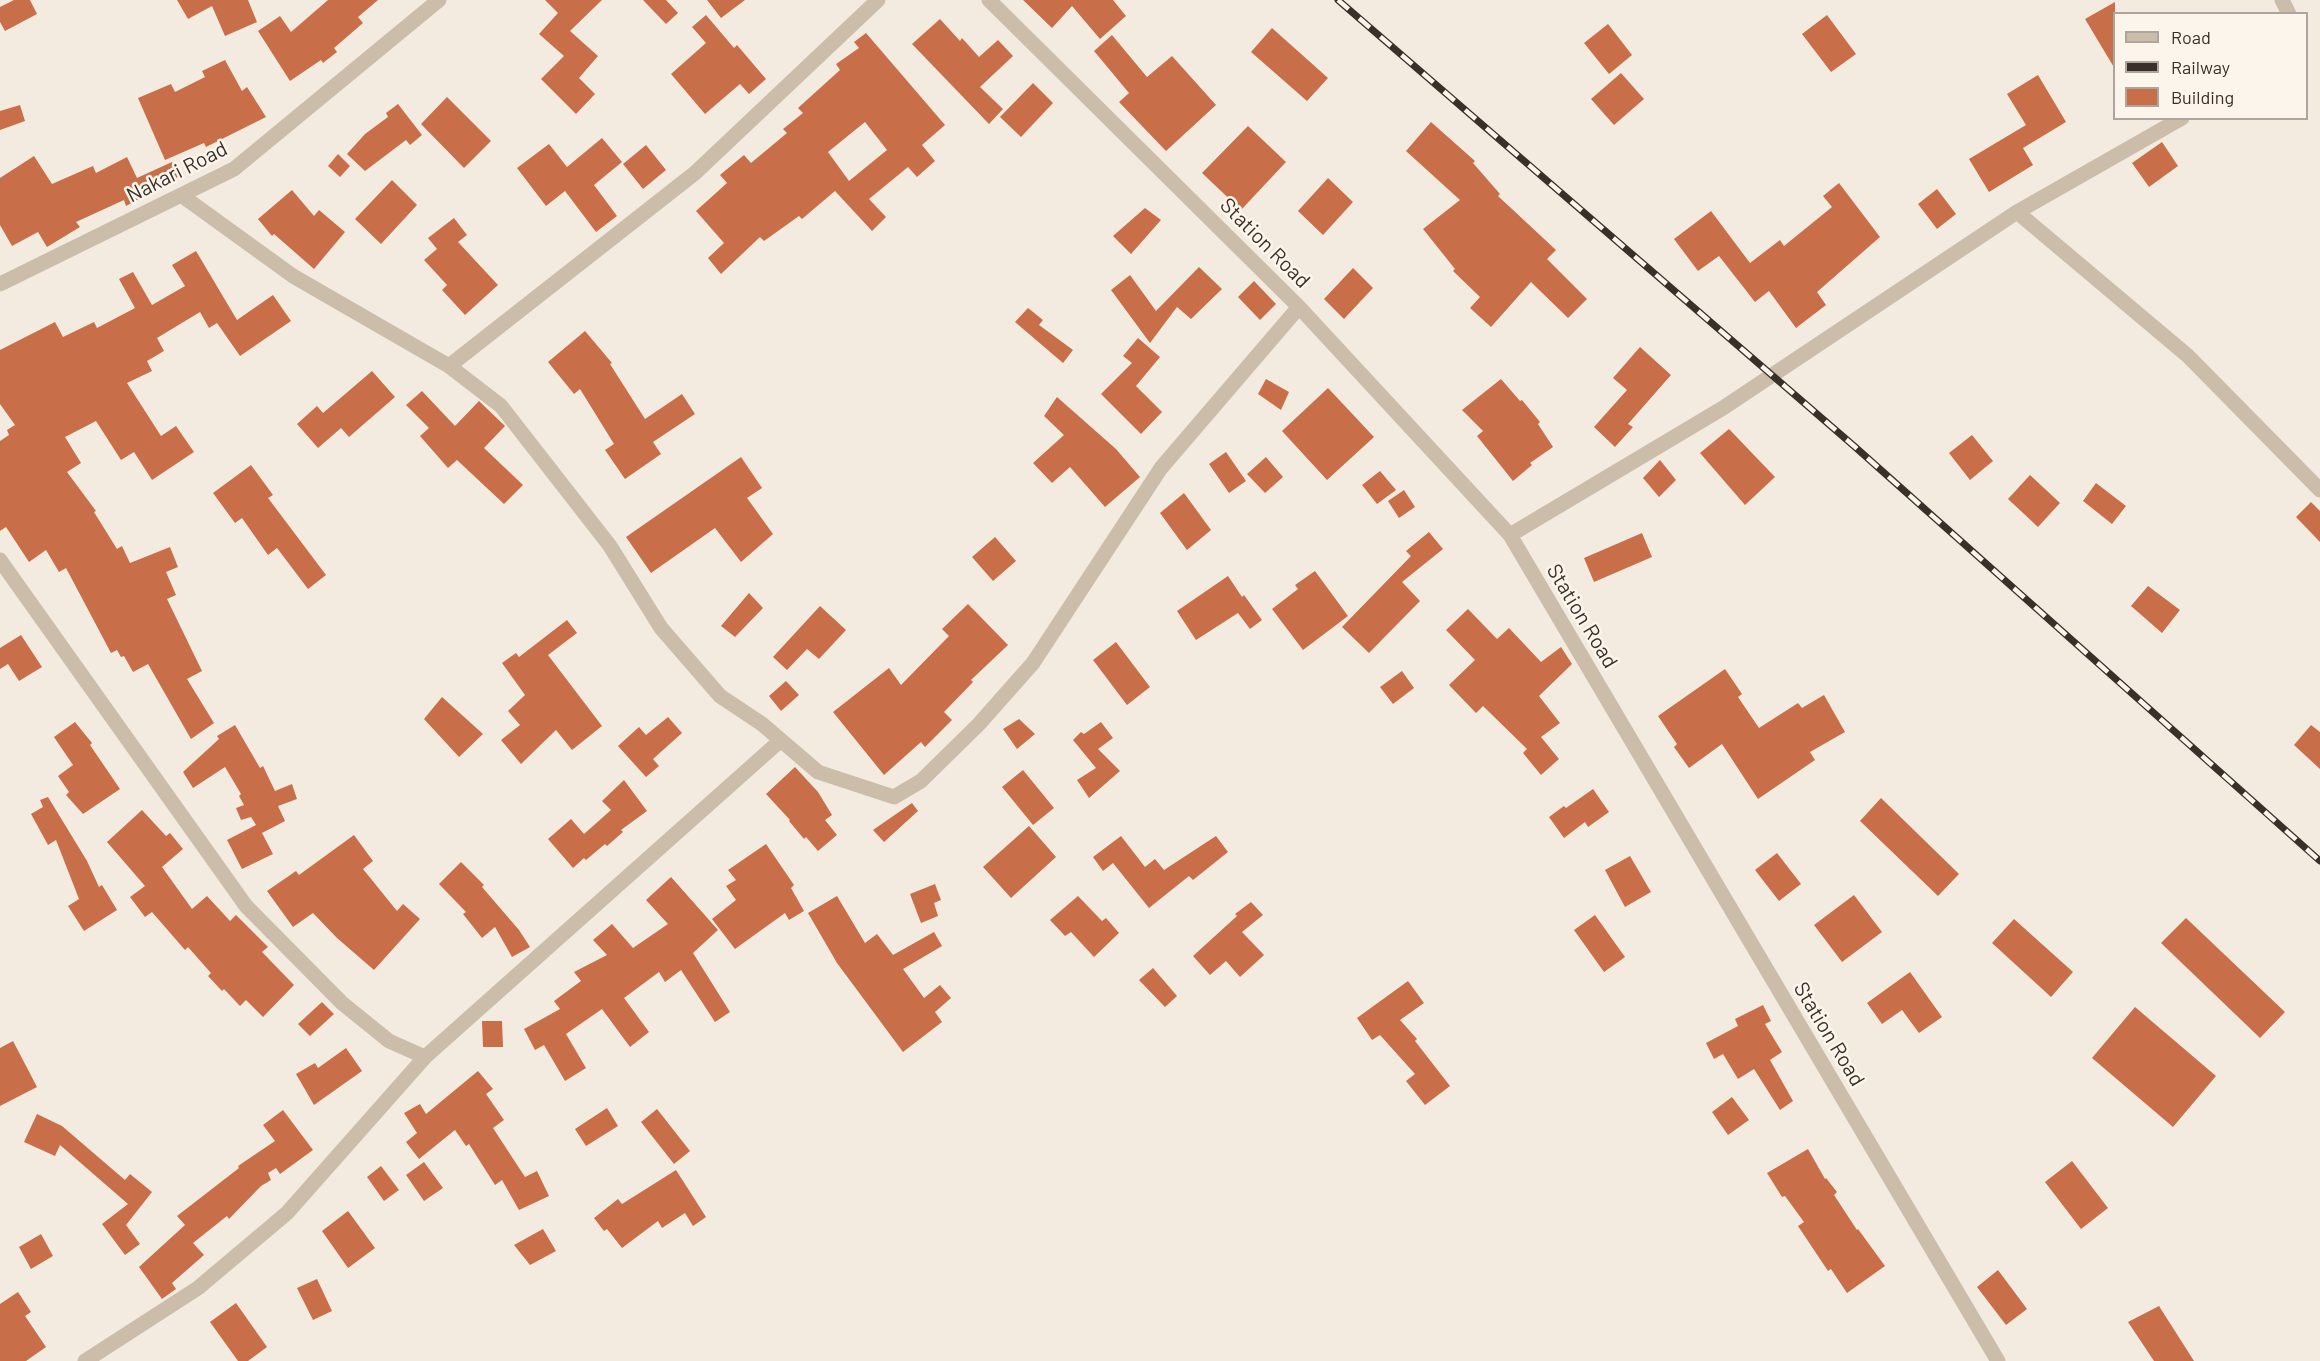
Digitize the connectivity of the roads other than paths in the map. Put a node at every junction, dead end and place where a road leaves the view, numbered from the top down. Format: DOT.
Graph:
graph roads {
  1 [pos="439,0"];
  2 [pos="878,0"];
  3 [pos="989,0"];
  4 [pos="2178,120"];
  5 [pos="181,195"];
  6 [pos="2017,212"];
  7 [pos="0,284"];
  8 [pos="1299,307"];
  9 [pos="449,366"];
  10 [pos="2320,490"];
  11 [pos="1510,535"];
  12 [pos="0,560"];
  13 [pos="781,740"];
  14 [pos="425,1057"];
  15 [pos="85,1361"];
  16 [pos="1998,1361"];
  1 -- 5 [label="street, Nakari Road"];
  2 -- 9 [label="street"];
  3 -- 8 [label="street, Station Road"];
  4 -- 6 [label="street"];
  5 -- 7 [label="street, Nakari Road"];
  5 -- 9 [label="street"];
  6 -- 10 [label="street"];
  6 -- 11 [label="street"];
  8 -- 11 [label="street, Station Road"];
  8 -- 13 [label="street"];
  9 -- 13 [label="street"];
  11 -- 16 [label="street, Station Road"];
  12 -- 14 [label="street"];
  13 -- 14 [label="street"];
  14 -- 15 [label="street"];
}
